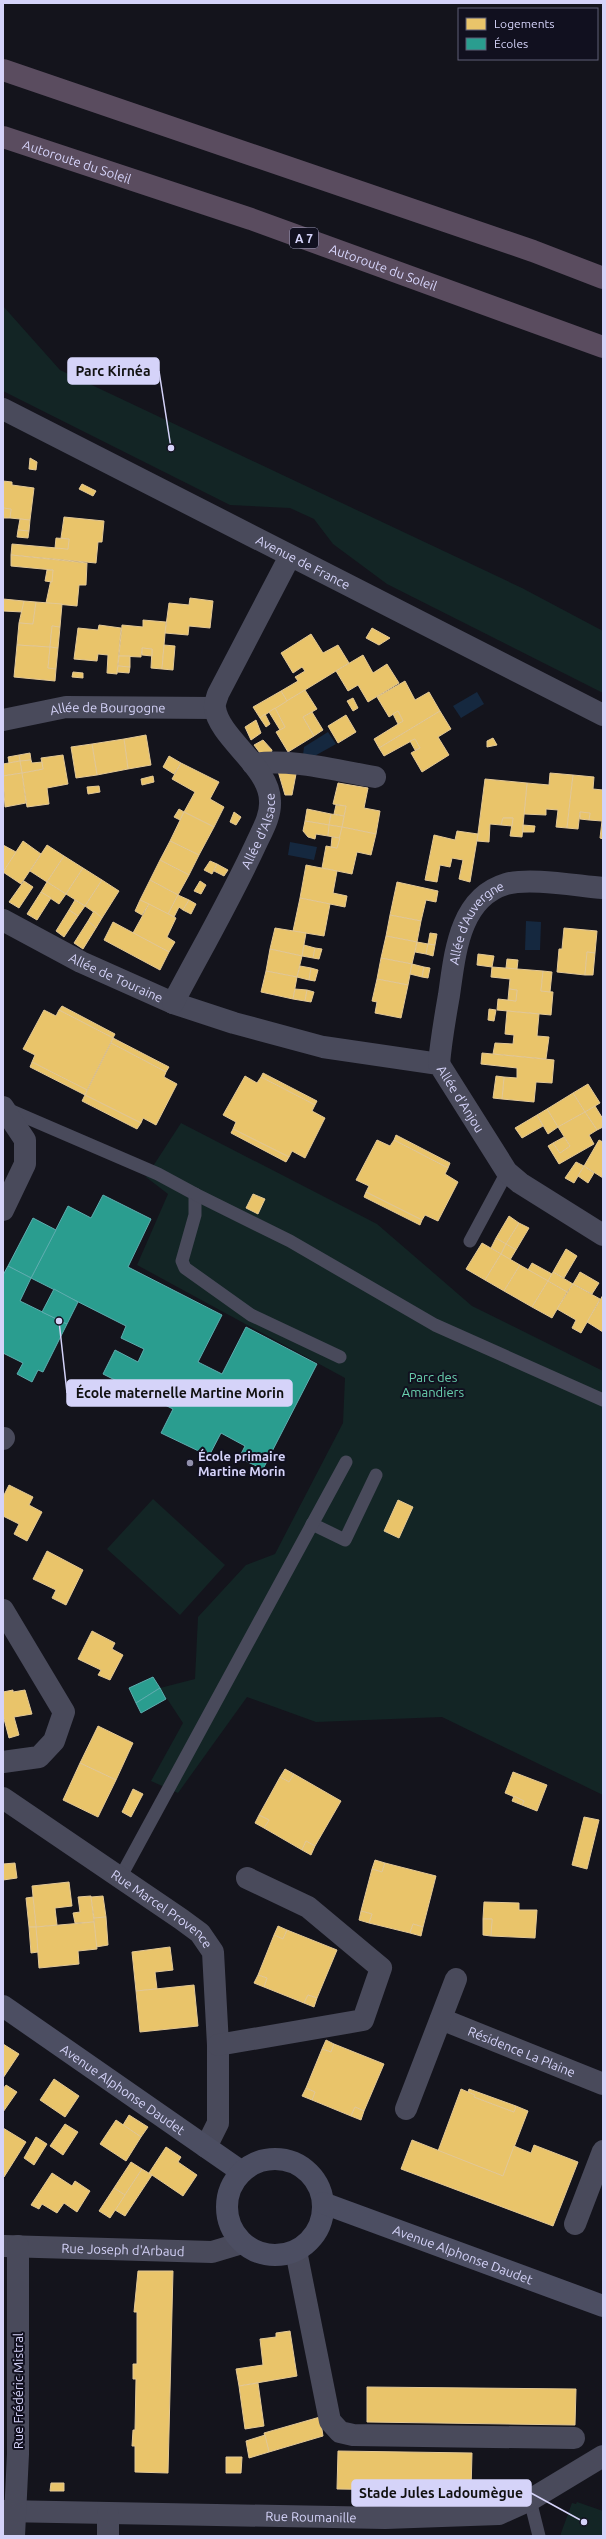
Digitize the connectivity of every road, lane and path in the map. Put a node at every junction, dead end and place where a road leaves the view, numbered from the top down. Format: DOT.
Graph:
graph roads {
  1 [pos="3,70"];
  2 [pos="3,137"];
  3 [pos="603,278"];
  4 [pos="603,347"];
  5 [pos="3,409"];
  6 [pos="290,556"];
  7 [pos="214,708"];
  8 [pos="603,715"];
  9 [pos="3,720"];
  10 [pos="254,764"];
  11 [pos="375,777"];
  12 [pos="603,888"];
  13 [pos="6,929"];
  14 [pos="173,1003"];
  15 [pos="234,1023"];
  16 [pos="439,1064"];
  17 [pos="3,1107"];
  18 [pos="506,1172"];
  19 [pos="195,1194"];
  20 [pos="3,1210"];
  21 [pos="603,1236"];
  22 [pos="470,1241"];
  23 [pos="340,1357"];
  24 [pos="603,1400"];
  25 [pos="346,1462"];
  26 [pos="376,1476"];
  27 [pos="312,1524"];
  28 [pos="3,1610"];
  29 [pos="3,1762"];
  30 [pos="3,1798"];
  31 [pos="120,1878"];
  32 [pos="247,1878"];
  33 [pos="456,1979"];
  34 [pos="3,2006"];
  35 [pos="441,2019"];
  36 [pos="218,2045"];
  37 [pos="603,2084"];
  38 [pos="406,2109"];
  39 [pos="206,2147"];
  40 [pos="603,2151"];
  41 [pos="242,2172"];
  42 [pos="323,2203"];
  43 [pos="575,2224"];
  44 [pos="242,2243"];
  45 [pos="10,2246"];
  46 [pos="296,2251"];
  47 [pos="603,2306"];
  48 [pos="574,2438"];
  49 [pos="603,2456"];
  50 [pos="530,2500"];
  51 [pos="9,2511"];
  52 [pos="108,2514"];
  53 [pos="14,2536"];
  54 [pos="108,2536"];
  55 [pos="539,2536"];
  1 -- 3 [label="highway"];
  2 -- 4 [label="highway, Autoroute du Soleil / A 7"];
  5 -- 6 [label="street, Avenue de France"];
  6 -- 7 [label="street"];
  6 -- 8 [label="street, Avenue de France"];
  7 -- 9 [label="street, Allée de Bourgogne"];
  7 -- 10 [label="street, Allée d'Alsace"];
  10 -- 11 [label="street"];
  10 -- 14 [label="street, Allée d'Alsace"];
  12 -- 16 [label="street, Allée d'Auvergne"];
  13 -- 14 [label="street, Allée de Touraine"];
  14 -- 15 [label="street, Allée de Touraine"];
  15 -- 16 [label="street, Allée d'Anjou"];
  16 -- 18 [label="street, Allée d'Anjou"];
  17 -- 19 [label="lane"];
  17 -- 20 [label="street"];
  18 -- 21 [label="street, Allée d'Anjou"];
  18 -- 22 [label="lane"];
  19 -- 23 [label="lane"];
  19 -- 24 [label="lane"];
  25 -- 27 [label="lane"];
  26 -- 27 [label="lane"];
  27 -- 31 [label="lane"];
  28 -- 29 [label="street"];
  30 -- 31 [label="street, Rue Marcel Provence"];
  31 -- 36 [label="street, Rue Marcel Provence"];
  32 -- 36 [label="street"];
  33 -- 35 [label="street"];
  34 -- 39 [label="main road, Avenue Alphonse Daudet"];
  35 -- 37 [label="street, Résidence La Plaine"];
  35 -- 38 [label="street"];
  36 -- 39 [label="street, Rue Marcel Provence"];
  39 -- 41 [label="main road, Avenue Alphonse Daudet"];
  40 -- 43 [label="street"];
  41 -- 42 [label="main road"];
  41 -- 44 [label="main road"];
  42 -- 46 [label="main road"];
  42 -- 47 [label="main road, Avenue Alphonse Daudet"];
  44 -- 45 [label="street, Rue Joseph d'Arbaud"];
  44 -- 46 [label="main road"];
  45 -- 51 [label="street, Rue Frédéric Mistral"];
  46 -- 48 [label="street"];
  49 -- 50 [label="street, Rue Roumanille"];
  50 -- 52 [label="street, Rue Roumanille"];
  50 -- 55 [label="lane"];
  51 -- 52 [label="street, Rue Roumanille"];
  51 -- 53 [label="street, Rue Frédéric Mistral"];
  52 -- 54 [label="street"];
}
